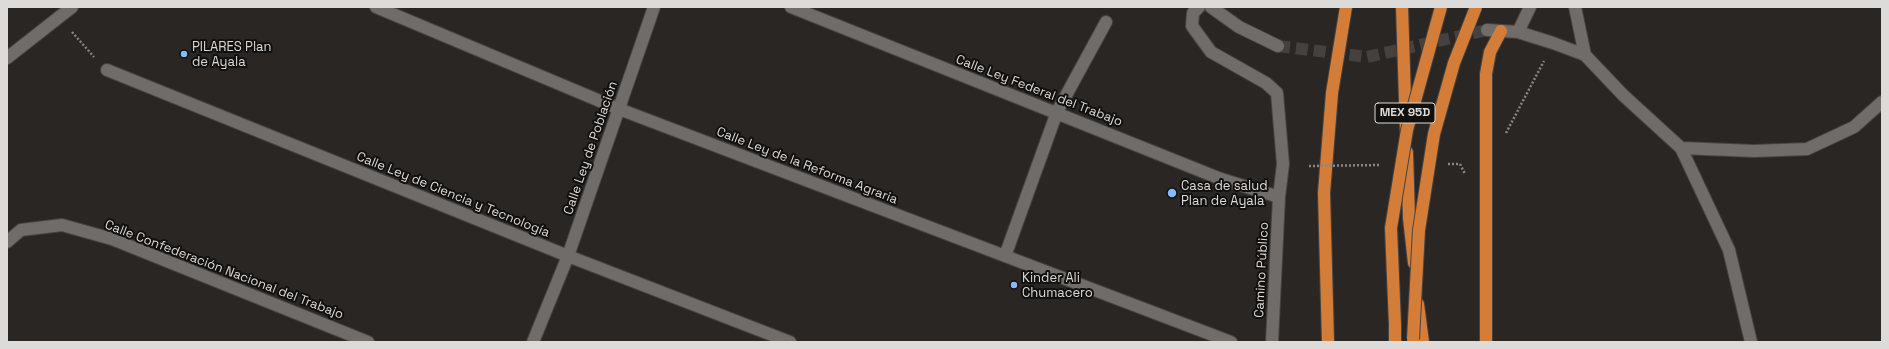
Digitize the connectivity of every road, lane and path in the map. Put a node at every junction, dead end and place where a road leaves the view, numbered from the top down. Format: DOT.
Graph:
graph roads {
  1 [pos="72,7"];
  2 [pos="376,7"];
  3 [pos="654,7"];
  4 [pos="791,7"];
  5 [pos="1199,7"];
  6 [pos="1211,7"];
  7 [pos="1346,7"];
  8 [pos="1402,7"];
  9 [pos="1441,7"];
  10 [pos="1476,7"];
  11 [pos="1530,7"];
  12 [pos="1575,7"];
  13 [pos="59,16"];
  14 [pos="1106,22"];
  15 [pos="1487,30"];
  16 [pos="1501,31"];
  17 [pos="1518,32"];
  18 [pos="1278,46"];
  19 [pos="1584,55"];
  20 [pos="7,58"];
  21 [pos="107,70"];
  22 [pos="1882,102"];
  23 [pos="619,109"];
  24 [pos="1057,112"];
  25 [pos="1681,148"];
  26 [pos="1280,197"];
  27 [pos="7,242"];
  28 [pos="568,256"];
  29 [pos="1004,256"];
  30 [pos="368,342"];
  31 [pos="533,342"];
  32 [pos="790,342"];
  33 [pos="1231,342"];
  34 [pos="1272,342"];
  35 [pos="1328,342"];
  36 [pos="1395,342"];
  37 [pos="1413,342"];
  38 [pos="1423,342"];
  39 [pos="1486,342"];
  40 [pos="1751,342"];
  1 -- 13 [label="street"];
  2 -- 23 [label="street, Calle Ley de la Reforma Agraria"];
  3 -- 23 [label="street, Calle Ley de Población"];
  4 -- 24 [label="street, Calle Ley Federal del Trabajo"];
  5 -- 26 [label="street, Camino Público"];
  6 -- 18 [label="street"];
  7 -- 35 [label="highway"];
  8 -- 38 [label="highway, MEX 95D"];
  9 -- 36 [label="highway, bridge"];
  10 -- 37 [label="highway, bridge"];
  11 -- 17 [label="street"];
  12 -- 19 [label="street"];
  13 -- 20 [label="street"];
  13 -- 21 [label="path"];
  14 -- 24 [label="street"];
  15 -- 16 [label="street"];
  16 -- 17 [label="street"];
  16 -- 39 [label="highway"];
  17 -- 19 [label="street"];
  19 -- 25 [label="street"];
  21 -- 28 [label="street, Calle Ley de Ciencia y Tecnología"];
  22 -- 25 [label="street"];
  23 -- 28 [label="street, Calle Ley de Población"];
  23 -- 29 [label="street, Calle Ley de la Reforma Agraria"];
  24 -- 26 [label="street, Calle Ley Federal del Trabajo"];
  24 -- 29 [label="street"];
  25 -- 40 [label="street"];
  26 -- 34 [label="street, Camino Público"];
  27 -- 30 [label="street, Calle Confederación Nacional del Trabajo"];
  28 -- 31 [label="street, Calle Ley de Población"];
  28 -- 32 [label="street, Calle Ley de Ciencia y Tecnología"];
  29 -- 33 [label="street, Calle Ley de la Reforma Agraria"];
}
